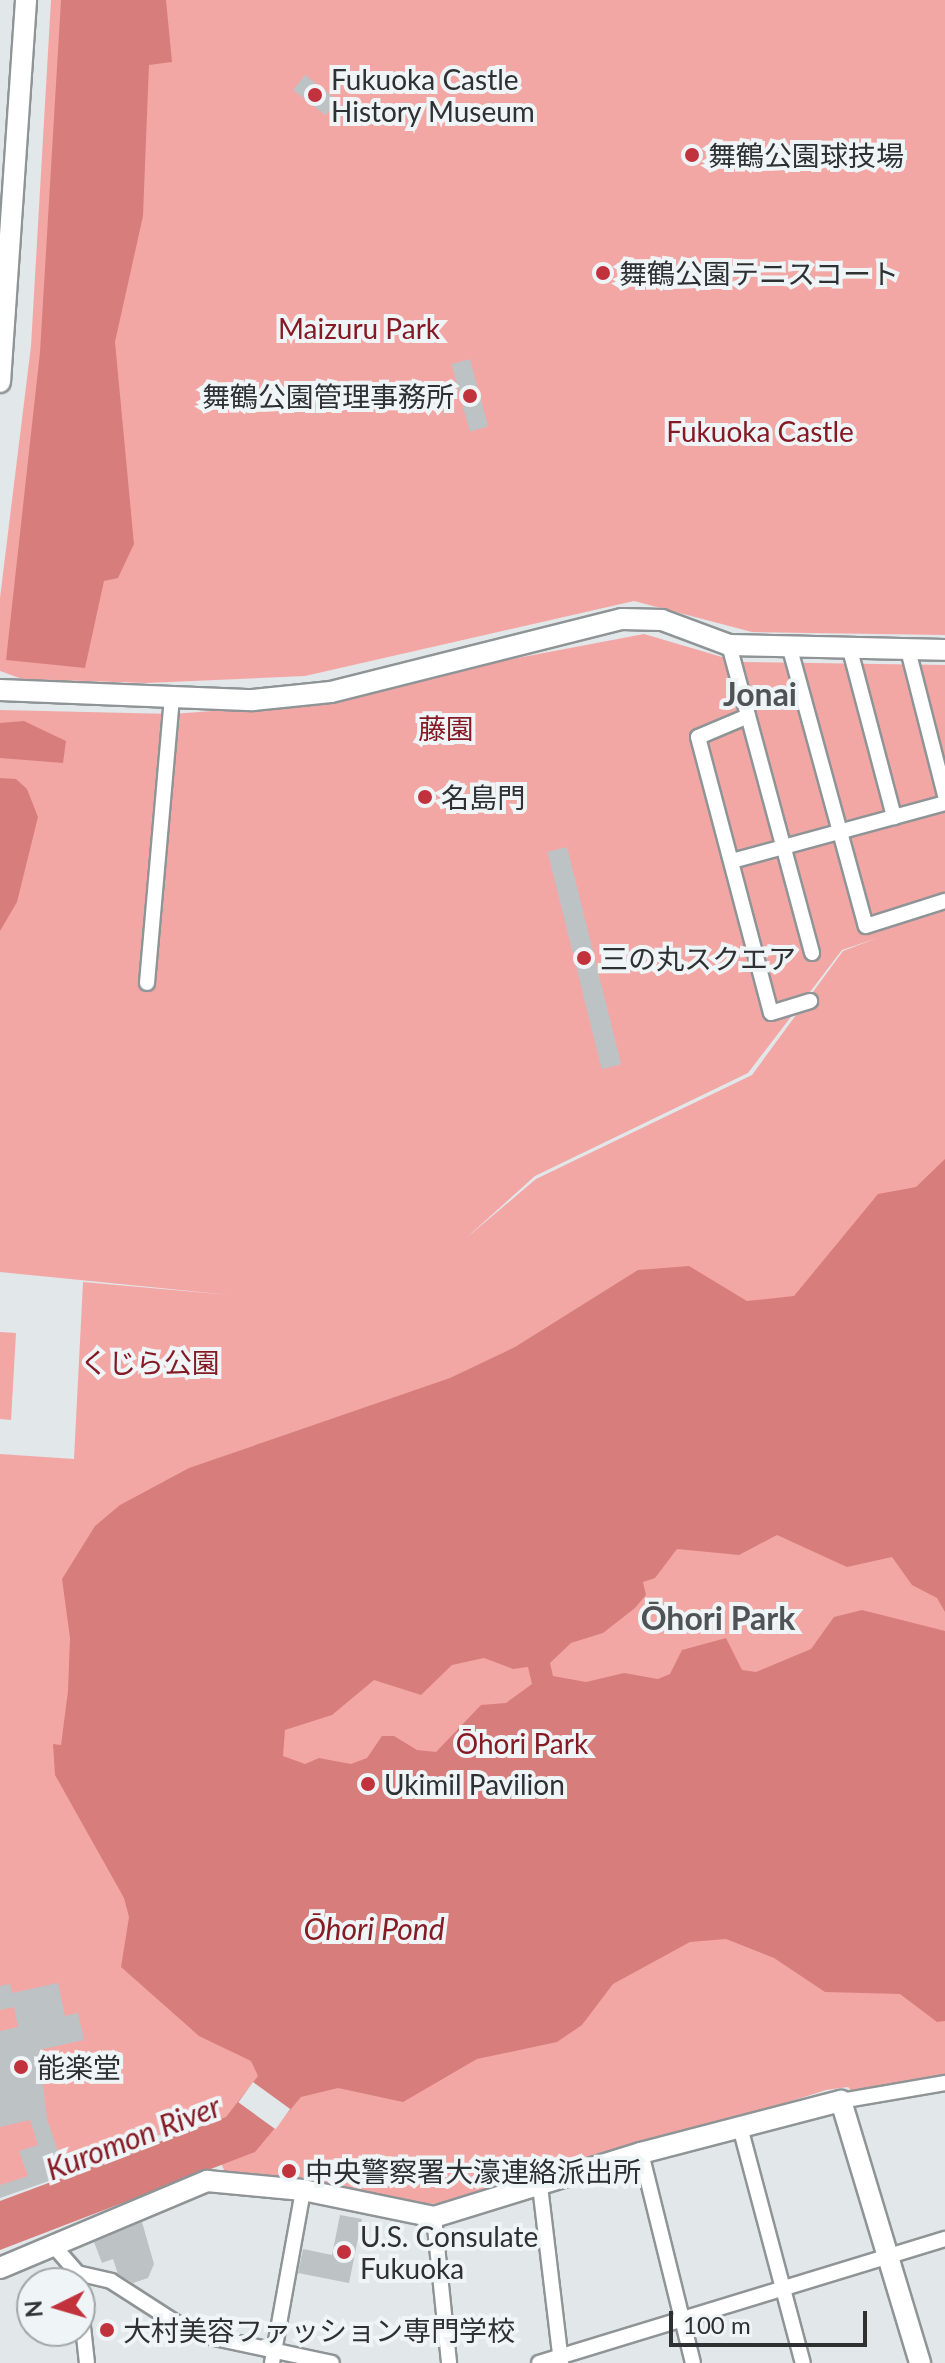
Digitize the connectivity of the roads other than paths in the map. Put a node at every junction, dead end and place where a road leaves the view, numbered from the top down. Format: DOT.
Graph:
graph roads {
  1 [pos="26,0"];
  2 [pos="7,228"];
  3 [pos="2,343"];
  4 [pos="0,382"];
  5 [pos="729,645"];
  6 [pos="790,649"];
  7 [pos="850,650"];
  8 [pos="908,650"];
  9 [pos="945,650"];
  10 [pos="0,690"];
  11 [pos="172,697"];
  12 [pos="748,716"];
  13 [pos="945,795"];
  14 [pos="945,803"];
  15 [pos="894,817"];
  16 [pos="839,833"];
  17 [pos="784,847"];
  18 [pos="732,861"];
  19 [pos="945,901"];
  20 [pos="812,953"];
  21 [pos="147,983"];
  22 [pos="810,1001"];
  23 [pos="945,2083"];
  24 [pos="841,2101"];
  25 [pos="740,2127"];
  26 [pos="641,2153"];
  27 [pos="540,2186"];
  28 [pos="303,2190"];
  29 [pos="434,2217"];
  30 [pos="945,2239"];
  31 [pos="53,2245"];
  32 [pos="889,2256"];
  33 [pos="70,2267"];
  34 [pos="0,2268"];
  35 [pos="96,2280"];
  36 [pos="784,2290"];
  37 [pos="682,2319"];
  38 [pos="271,2356"];
  39 [pos="561,2360"];
  40 [pos="332,2363"];
  41 [pos="449,2363"];
  42 [pos="539,2363"];
  43 [pos="693,2363"];
  44 [pos="803,2363"];
  45 [pos="920,2363"];
  1 -- 2 [label="street"];
  2 -- 3 [label="street"];
  3 -- 4 [label="street"];
  5 -- 6 [label="street"];
  5 -- 11 [label="street"];
  5 -- 12 [label="street"];
  6 -- 7 [label="street"];
  6 -- 16 [label="street"];
  7 -- 8 [label="street"];
  7 -- 15 [label="street"];
  8 -- 9 [label="street"];
  8 -- 13 [label="street"];
  10 -- 11 [label="street"];
  11 -- 21 [label="street"];
  12 -- 17 [label="street"];
  12 -- 18 [label="street"];
  14 -- 15 [label="street"];
  15 -- 16 [label="street"];
  16 -- 17 [label="street"];
  16 -- 19 [label="street"];
  17 -- 18 [label="street"];
  17 -- 20 [label="street"];
  18 -- 22 [label="street"];
  23 -- 24 [label="street"];
  24 -- 25 [label="street"];
  24 -- 32 [label="street"];
  25 -- 26 [label="street"];
  25 -- 36 [label="street"];
  26 -- 27 [label="street"];
  26 -- 37 [label="street"];
  27 -- 29 [label="street"];
  27 -- 39 [label="street"];
  28 -- 29 [label="street"];
  28 -- 31 [label="street"];
  28 -- 38 [label="street"];
  29 -- 41 [label="street"];
  30 -- 32 [label="street"];
  31 -- 33 [label="street"];
  31 -- 34 [label="street"];
  32 -- 36 [label="street"];
  32 -- 45 [label="street"];
  35 -- 38 [label="street"];
  36 -- 37 [label="street"];
  36 -- 44 [label="street"];
  37 -- 39 [label="street"];
  37 -- 43 [label="street"];
  38 -- 40 [label="street"];
  39 -- 42 [label="street"];
}
